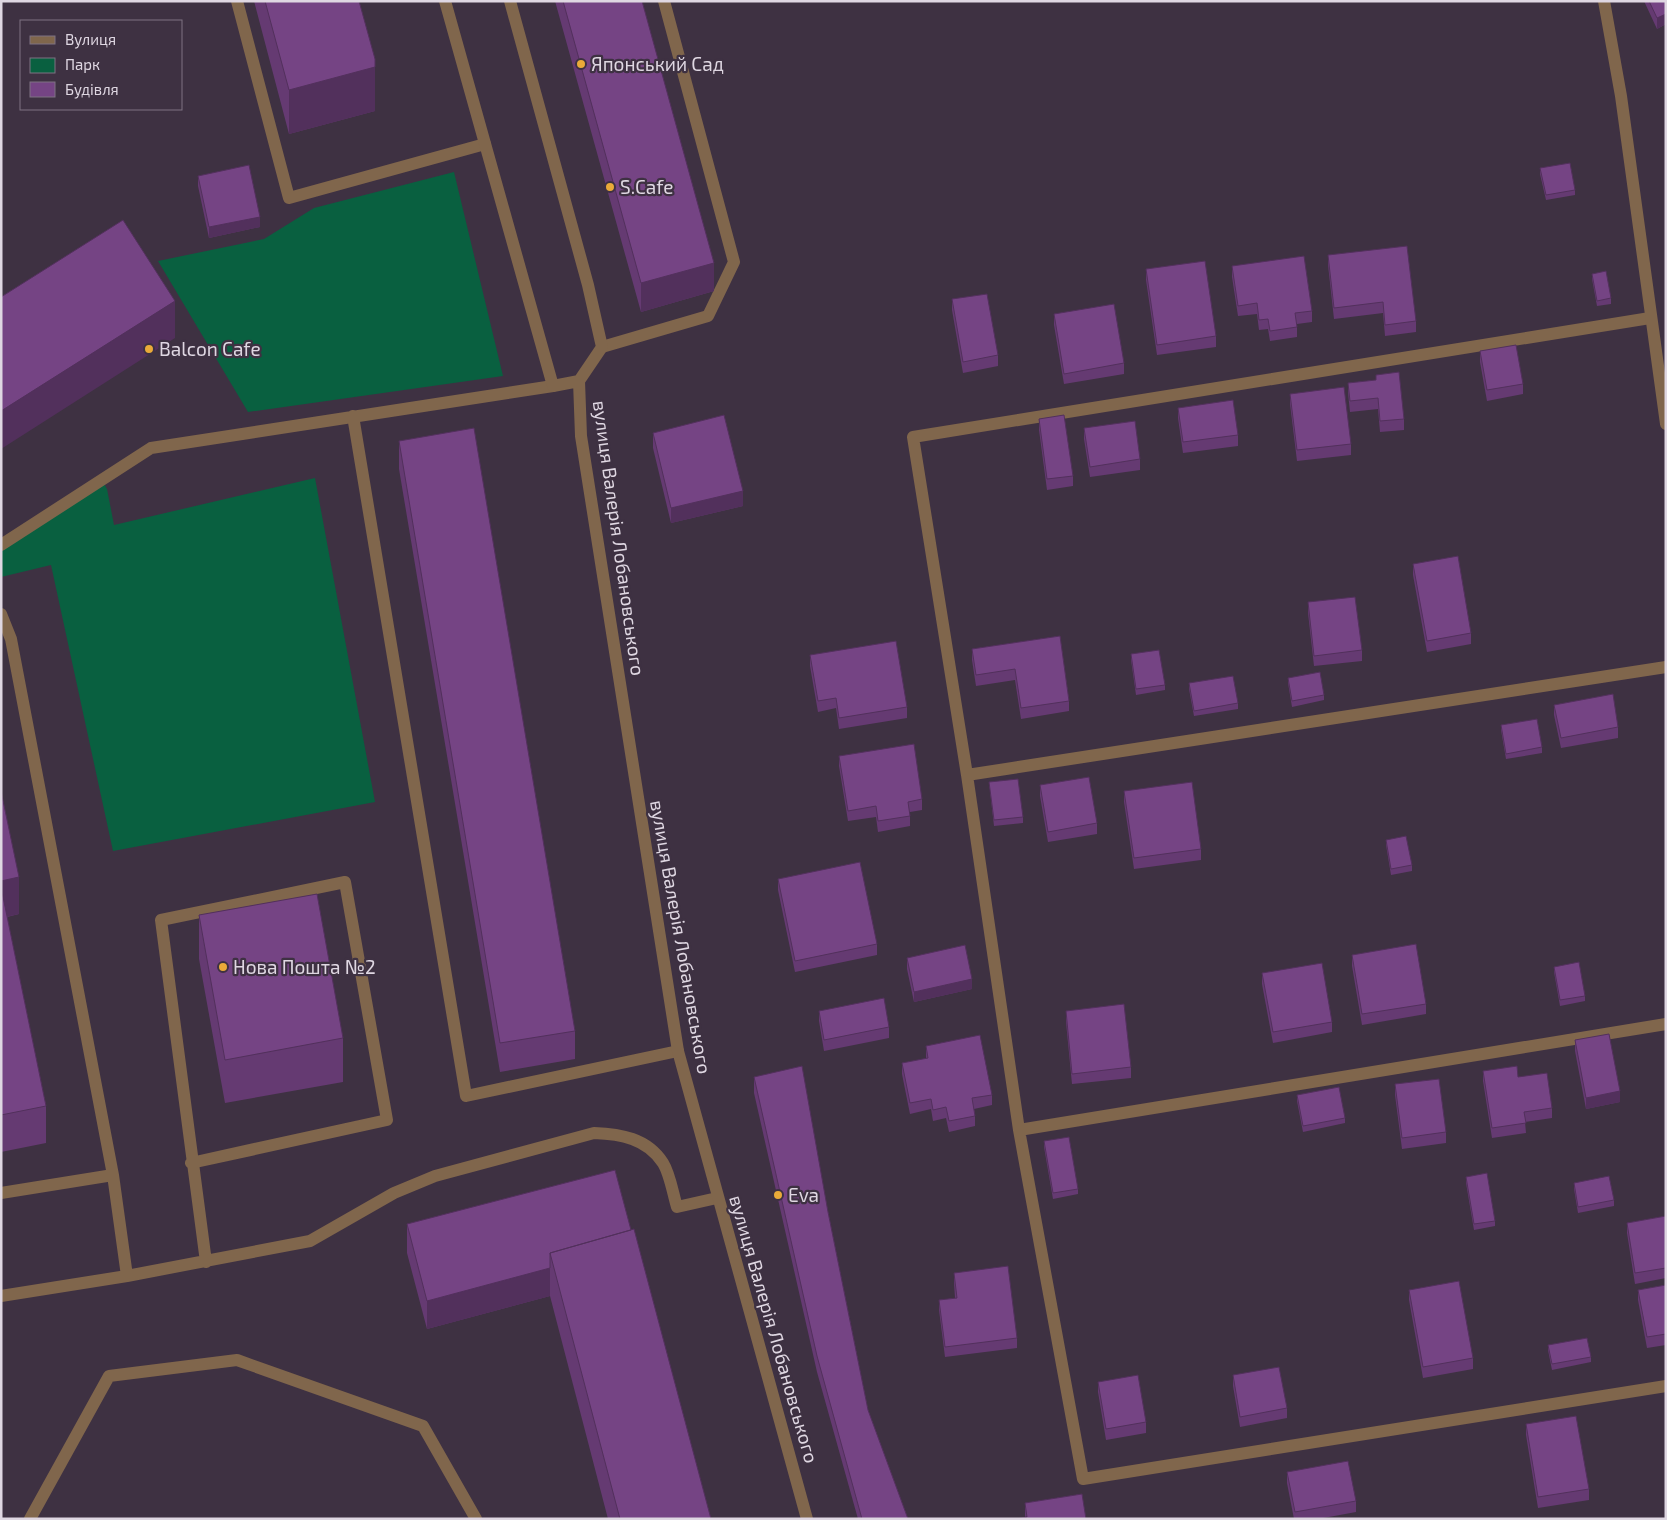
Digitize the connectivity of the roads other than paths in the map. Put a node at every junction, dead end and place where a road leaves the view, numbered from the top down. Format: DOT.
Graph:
graph roads {
  1 [pos="237,1"];
  2 [pos="445,1"];
  3 [pos="510,1"];
  4 [pos="664,1"];
  5 [pos="1604,1"];
  6 [pos="485,144"];
  7 [pos="1650,318"];
  8 [pos="602,347"];
  9 [pos="579,381"];
  10 [pos="553,386"];
  11 [pos="353,416"];
  12 [pos="1666,424"];
  13 [pos="1,545"];
  14 [pos="1,614"];
  15 [pos="6,641"];
  16 [pos="1666,667"];
  17 [pos="967,775"];
  18 [pos="1666,1024"];
  19 [pos="678,1050"];
  20 [pos="1019,1130"];
  21 [pos="191,1163"];
  22 [pos="113,1175"];
  23 [pos="1,1193"];
  24 [pos="717,1198"];
  25 [pos="206,1262"];
  26 [pos="127,1276"];
  27 [pos="1,1296"];
  28 [pos="1666,1386"];
  29 [pos="30,1519"];
  30 [pos="476,1519"];
  31 [pos="808,1519"];
  1 -- 6 [label="street"];
  2 -- 6 [label="street"];
  3 -- 8 [label="street"];
  4 -- 8 [label="street"];
  5 -- 7 [label="street"];
  6 -- 10 [label="street"];
  7 -- 12 [label="street"];
  7 -- 17 [label="street"];
  8 -- 9 [label="street, вулиця Валерія Лобановського"];
  9 -- 10 [label="street, вулиця Валерія Лобановського"];
  9 -- 19 [label="street, вулиця Валерія Лобановського"];
  10 -- 11 [label="street, вулиця Валерія Лобановського"];
  11 -- 13 [label="street, вулиця Валерія Лобановського"];
  11 -- 19 [label="street"];
  14 -- 15 [label="street"];
  15 -- 22 [label="street"];
  16 -- 17 [label="street"];
  17 -- 20 [label="street"];
  18 -- 20 [label="street"];
  19 -- 24 [label="street, вулиця Валерія Лобановського"];
  20 -- 28 [label="street"];
  21 -- 21 [label="street"];
  21 -- 25 [label="street"];
  22 -- 23 [label="street"];
  22 -- 26 [label="street"];
  24 -- 25 [label="street"];
  24 -- 31 [label="street, вулиця Валерія Лобановського"];
  25 -- 26 [label="street"];
  26 -- 27 [label="street"];
  29 -- 30 [label="street"];
}
